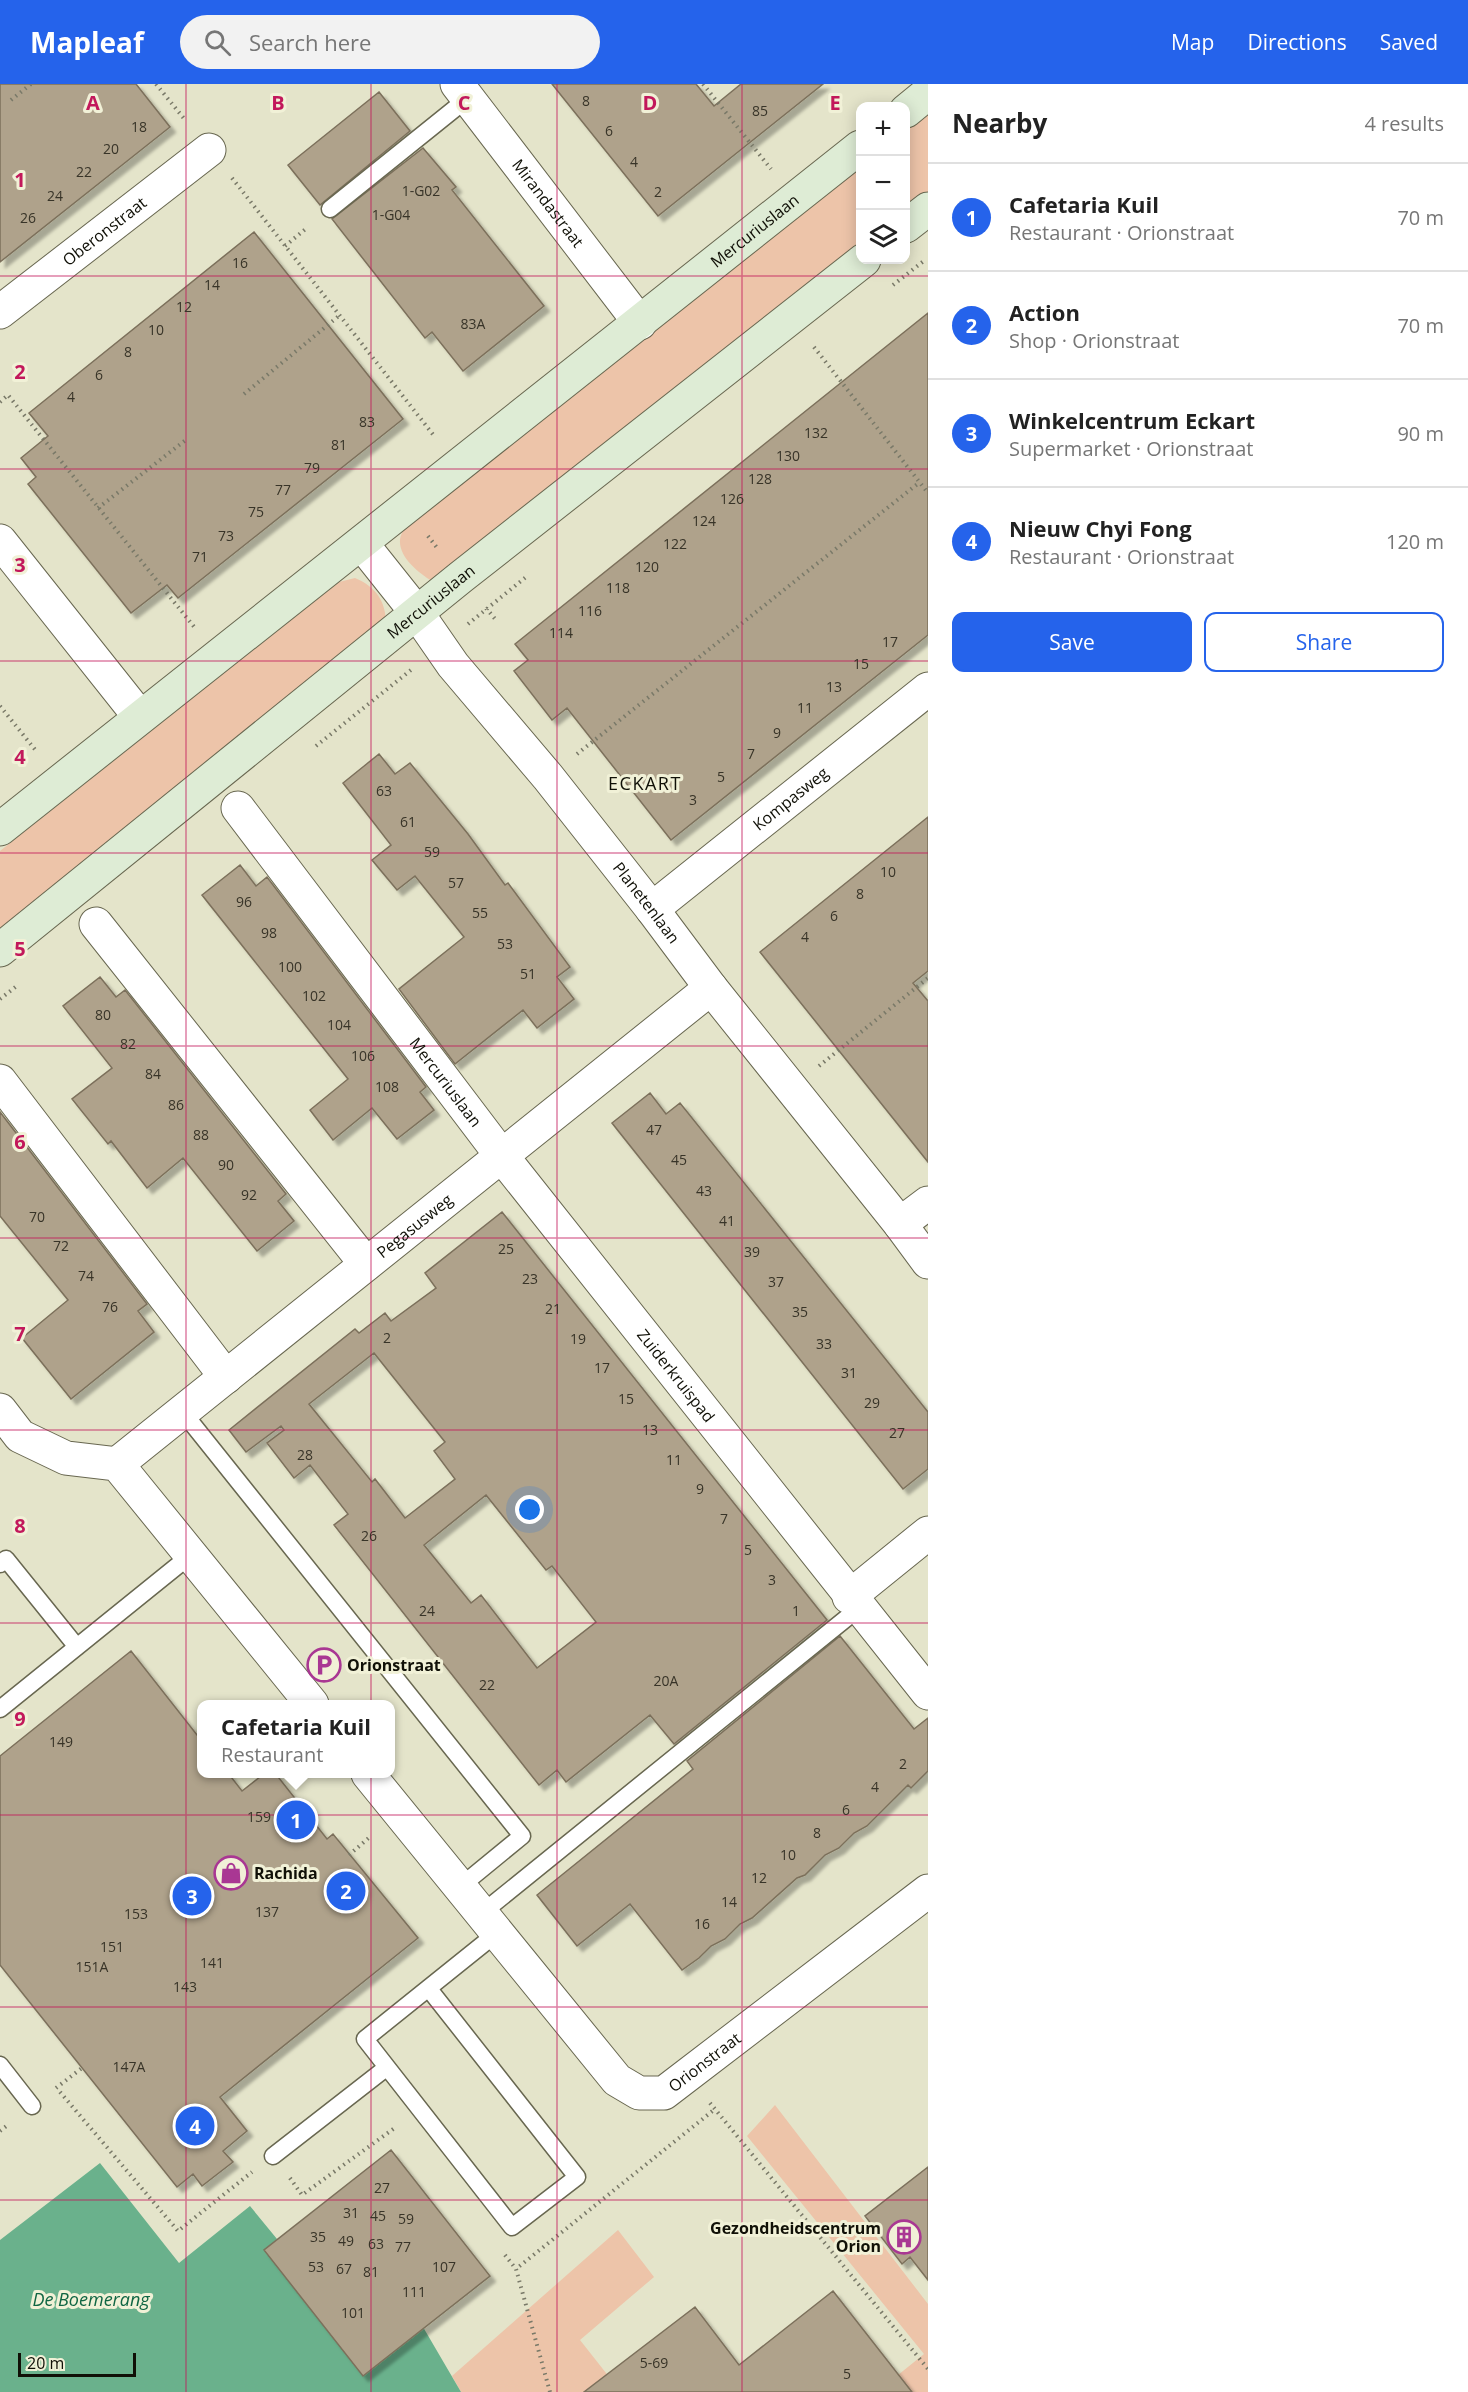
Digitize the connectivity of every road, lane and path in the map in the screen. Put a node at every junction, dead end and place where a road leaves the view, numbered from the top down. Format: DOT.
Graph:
graph roads {
  1 [pos="31,84"];
  2 [pos="156,84"];
  3 [pos="703,84"];
  4 [pos="462,91"];
  5 [pos="928,93"];
  6 [pos="11,100"];
  7 [pos="910,108"];
  8 [pos="209,150"];
  9 [pos="856,151"];
  10 [pos="774,172"];
  11 [pos="330,209"];
  12 [pos="928,209"];
  13 [pos="910,223"];
  14 [pos="859,264"];
  15 [pos="0,312"];
  16 [pos="340,315"];
  17 [pos="640,323"];
  18 [pos="814,347"];
  19 [pos="244,394"];
  20 [pos="0,402"];
  21 [pos="188,438"];
  22 [pos="437,440"];
  23 [pos="920,482"];
  24 [pos="928,493"];
  25 [pos="99,508"];
  26 [pos="0,541"];
  27 [pos="362,544"];
  28 [pos="417,613"];
  29 [pos="196,629"];
  30 [pos="928,689"];
  31 [pos="0,706"];
  32 [pos="140,717"];
  33 [pos="39,754"];
  34 [pos="548,777"];
  35 [pos="238,808"];
  36 [pos="0,829"];
  37 [pos="652,909"];
  38 [pos="96,924"];
  39 [pos="0,950"];
  40 [pos="928,978"];
  41 [pos="711,988"];
  42 [pos="0,1082"];
  43 [pos="791,1088"];
  44 [pos="501,1155"];
  45 [pos="928,1203"];
  46 [pos="900,1224"];
  47 [pos="928,1262"];
  48 [pos="366,1264"];
  49 [pos="226,1377"];
  50 [pos="0,1410"];
  51 [pos="182,1411"];
  52 [pos="117,1464"];
  53 [pos="928,1533"];
  54 [pos="192,1554"];
  55 [pos="0,1564"];
  56 [pos="854,1603"];
  57 [pos="77,1647"];
  58 [pos="928,1693"];
  59 [pos="309,1700"];
  60 [pos="0,1709"];
  61 [pos="372,1778"];
  62 [pos="461,1886"];
  63 [pos="928,1891"];
  64 [pos="490,1923"];
  65 [pos="429,1989"];
  66 [pos="0,2065"];
  67 [pos="82,2068"];
  68 [pos="386,2068"];
  69 [pos="688,2076"];
  70 [pos="56,2088"];
  71 [pos="32,2106"];
  72 [pos="715,2109"];
  73 [pos="273,2156"];
  74 [pos="928,2369"];
  75 [pos="550,2392"];
  1 -- 6 [label="path"];
  2 -- 8 [label="path"];
  3 -- 10 [label="path"];
  4 -- 11 [label="lane"];
  4 -- 17 [label="street, Mirandastraat"];
  5 -- 7 [label="street"];
  8 -- 15 [label="street, Oberonstraat"];
  8 -- 16 [label="path"];
  9 -- 17 [label="street, Mercuriuslaan"];
  12 -- 13 [label="street"];
  14 -- 28 [label="street, Mercuriuslaan"];
  16 -- 19 [label="path"];
  16 -- 22 [label="path"];
  17 -- 27 [label="street, Mercuriuslaan"];
  18 -- 23 [label="path"];
  20 -- 25 [label="path"];
  21 -- 25 [label="path"];
  23 -- 24 [label="path"];
  23 -- 34 [label="path"];
  25 -- 29 [label="path"];
  26 -- 32 [label="street"];
  27 -- 28 [label="street, Planetenlaan"];
  27 -- 32 [label="street, Mercuriuslaan"];
  28 -- 34 [label="street, Planetenlaan"];
  28 -- 39 [label="street, Mercuriuslaan"];
  30 -- 37 [label="street, Kompasweg"];
  31 -- 33 [label="path"];
  32 -- 36 [label="street, Mercuriuslaan"];
  34 -- 37 [label="street, Planetenlaan"];
  35 -- 44 [label="street, Mercuriuslaan"];
  37 -- 41 [label="street, Planetenlaan"];
  38 -- 48 [label="street"];
  40 -- 43 [label="path"];
  41 -- 43 [label="street, Planetenlaan"];
  41 -- 44 [label="street, Pegasusweg"];
  42 -- 49 [label="street"];
  43 -- 46 [label="street, Planetenlaan"];
  44 -- 48 [label="street, Pegasusweg"];
  44 -- 56 [label="street, Zuiderkruispad"];
  45 -- 46 [label="street"];
  46 -- 47 [label="street, Planetenlaan"];
  48 -- 49 [label="street, Pegasusweg"];
  49 -- 51 [label="street, Pegasusweg"];
  50 -- 52 [label="street"];
  51 -- 52 [label="street, Pegasusweg"];
  51 -- 62 [label="lane"];
  52 -- 54 [label="street"];
  53 -- 56 [label="street"];
  54 -- 57 [label="lane"];
  54 -- 59 [label="street"];
  55 -- 57 [label="lane"];
  56 -- 58 [label="street, Zuiderkruispad"];
  56 -- 64 [label="lane"];
  57 -- 60 [label="lane"];
  61 -- 62 [label="street, Orionstraat"];
  62 -- 64 [label="street, Orionstraat"];
  63 -- 69 [label="street, Orionstraat"];
  64 -- 65 [label="lane"];
  64 -- 69 [label="street, Orionstraat"];
  65 -- 68 [label="lane"];
  65 -- 68 [label="lane"];
  66 -- 71 [label="lane"];
  67 -- 70 [label="path"];
  68 -- 73 [label="lane"];
  69 -- 72 [label="path"];
  72 -- 74 [label="path"];
  72 -- 75 [label="path"];
}
